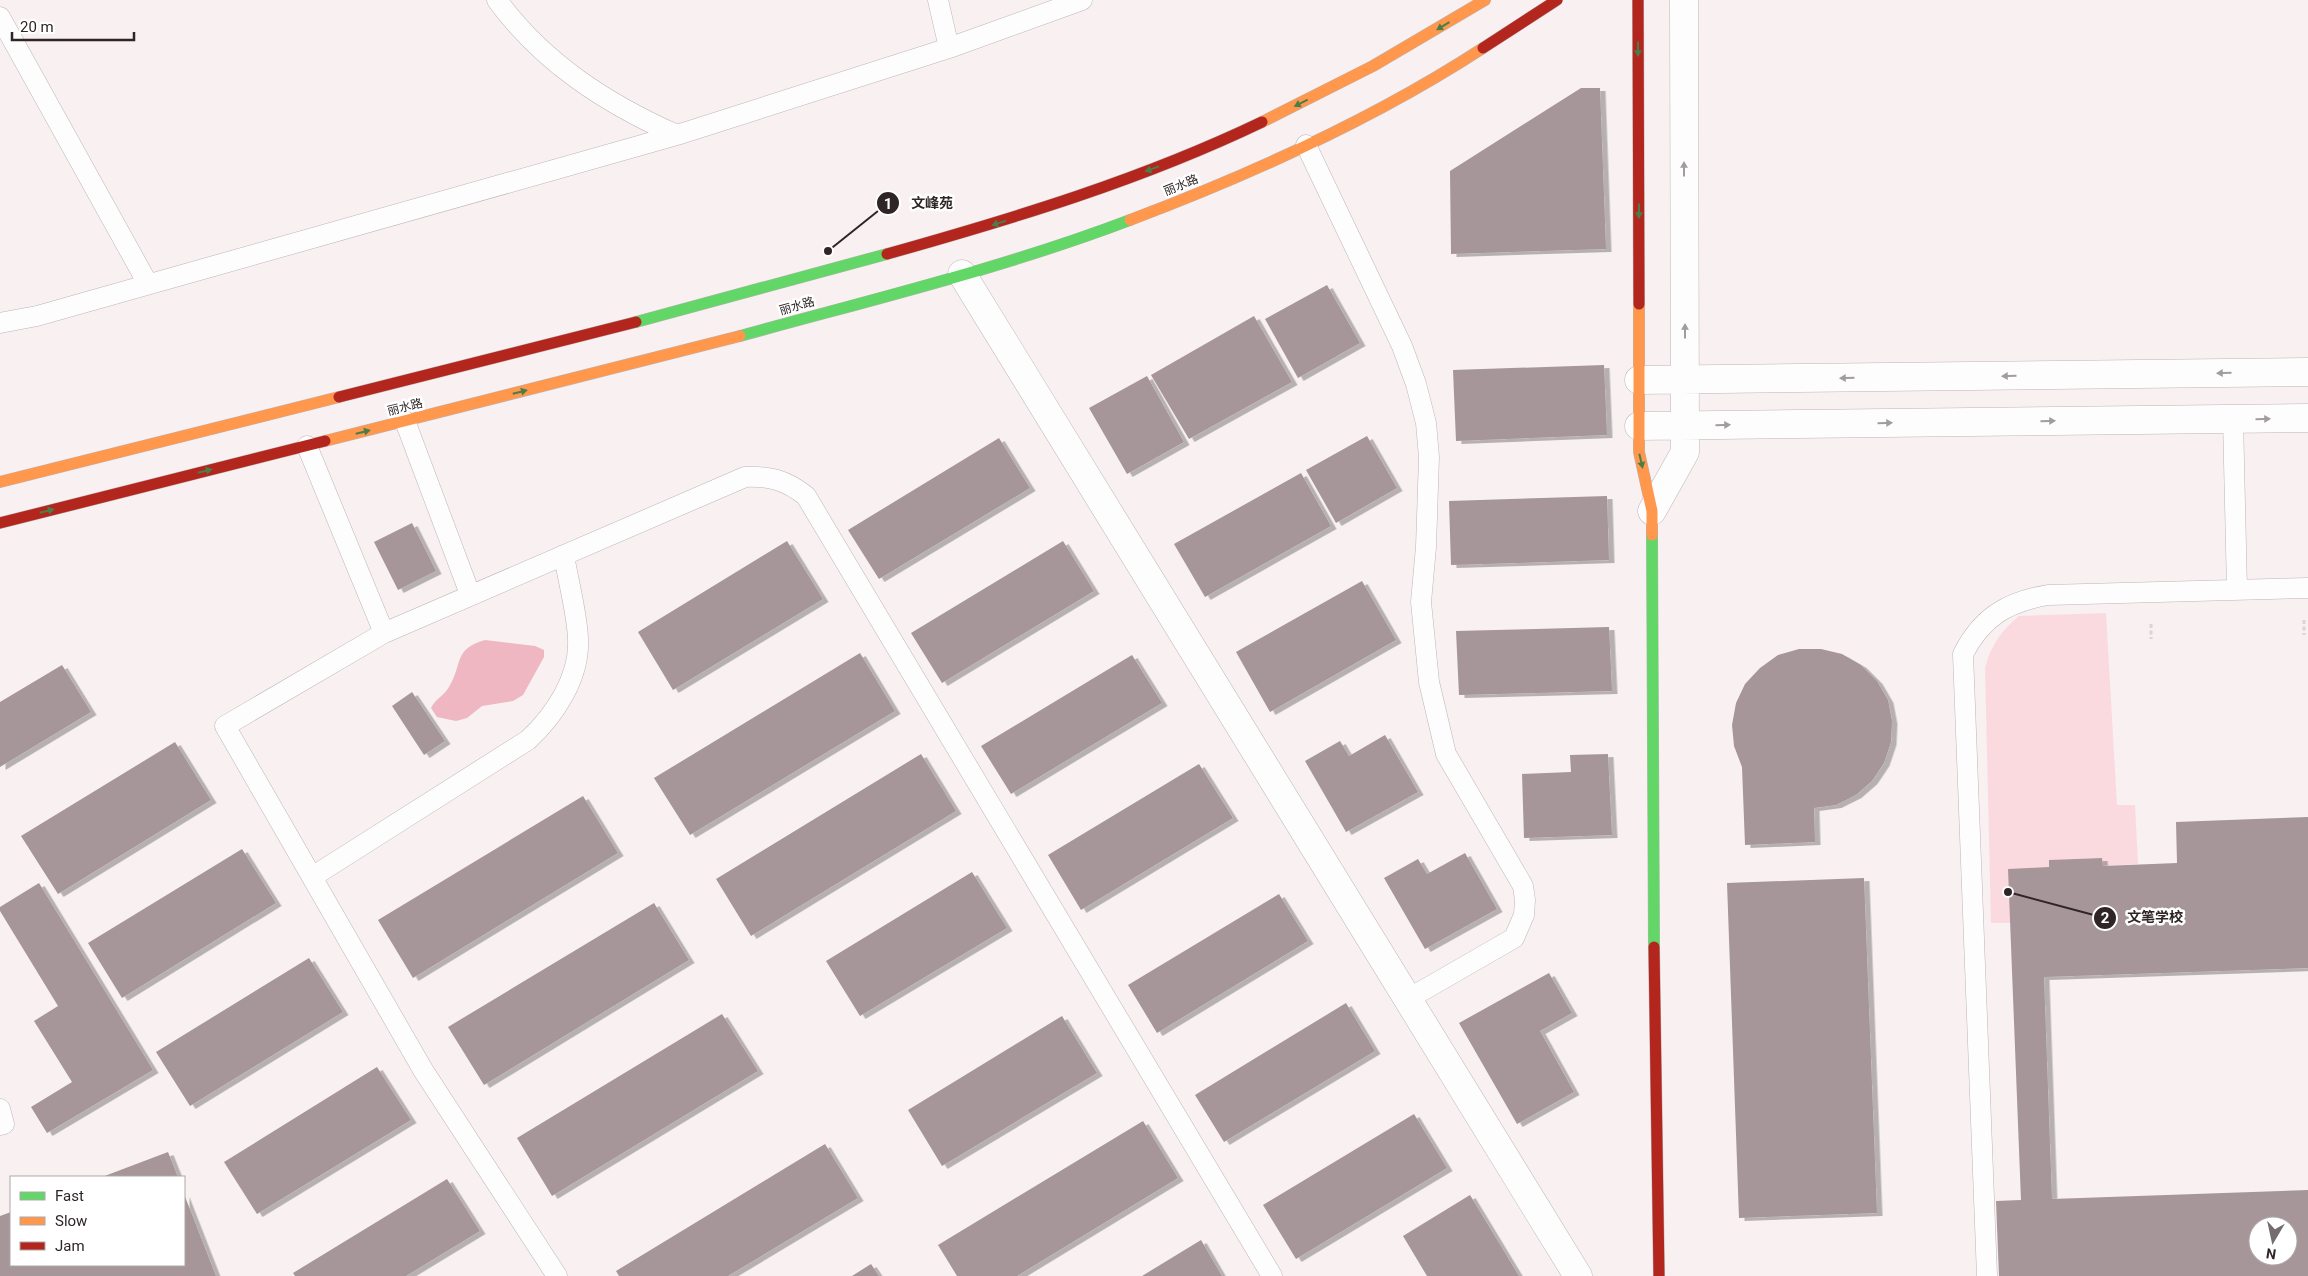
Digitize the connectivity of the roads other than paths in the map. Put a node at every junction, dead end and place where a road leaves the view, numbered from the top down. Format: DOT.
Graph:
graph roads {
  1 [pos="497,0"];
  2 [pos="938,0"];
  3 [pos="1082,0"];
  4 [pos="1485,0"];
  5 [pos="1556,0"];
  6 [pos="1638,0"];
  7 [pos="1684,0"];
  8 [pos="0,17"];
  9 [pos="949,48"];
  10 [pos="677,135"];
  11 [pos="1306,145"];
  12 [pos="962,274"];
  13 [pos="148,284"];
  14 [pos="0,323"];
  15 [pos="2308,372"];
  16 [pos="1639,380"];
  17 [pos="1685,380"];
  18 [pos="2308,418"];
  19 [pos="2233,419"];
  20 [pos="405,421"];
  21 [pos="1685,425"];
  22 [pos="1639,426"];
  23 [pos="307,446"];
  24 [pos="0,482"];
  25 [pos="1652,511"];
  26 [pos="0,523"];
  27 [pos="564,555"];
  28 [pos="2308,588"];
  29 [pos="2237,589"];
  30 [pos="470,594"];
  31 [pos="384,633"];
  32 [pos="312,877"];
  33 [pos="1408,999"];
  34 [pos="0,1109"];
  35 [pos="0,1125"];
  36 [pos="557,1276"];
  37 [pos="1272,1276"];
  38 [pos="1578,1276"];
  39 [pos="1659,1276"];
  40 [pos="1987,1276"];
  1 -- 10 [label="lane"];
  2 -- 9 [label="lane"];
  3 -- 9 [label="lane"];
  4 -- 24 [label="street, 丽水路, one-way"];
  5 -- 11 [label="street, 丽水路"];
  6 -- 16 [label="street, one-way"];
  17 -- 7 [label="street, one-way"];
  8 -- 13 [label="lane"];
  9 -- 10 [label="lane"];
  10 -- 13 [label="lane"];
  11 -- 12 [label="street, 丽水路"];
  11 -- 33 [label="lane"];
  20 -- 12 [label="street, 丽水路, one-way"];
  12 -- 33 [label="street"];
  13 -- 14 [label="lane"];
  15 -- 17 [label="street, one-way"];
  16 -- 17 [label="street"];
  16 -- 22 [label="street"];
  17 -- 21 [label="street"];
  19 -- 18 [label="street, one-way"];
  21 -- 19 [label="street, one-way"];
  19 -- 29 [label="lane"];
  23 -- 20 [label="street, 丽水路, one-way"];
  20 -- 30 [label="lane"];
  21 -- 22 [label="street"];
  21 -- 25 [label="street"];
  22 -- 25 [label="street, one-way"];
  26 -- 23 [label="street, 丽水路, one-way"];
  23 -- 31 [label="lane"];
  25 -- 39 [label="street"];
  27 -- 30 [label="lane"];
  27 -- 32 [label="lane"];
  27 -- 37 [label="lane"];
  28 -- 29 [label="lane"];
  29 -- 40 [label="lane"];
  30 -- 31 [label="lane"];
  31 -- 32 [label="lane"];
  32 -- 36 [label="lane"];
  33 -- 38 [label="street"];
  34 -- 35 [label="lane"];
}
